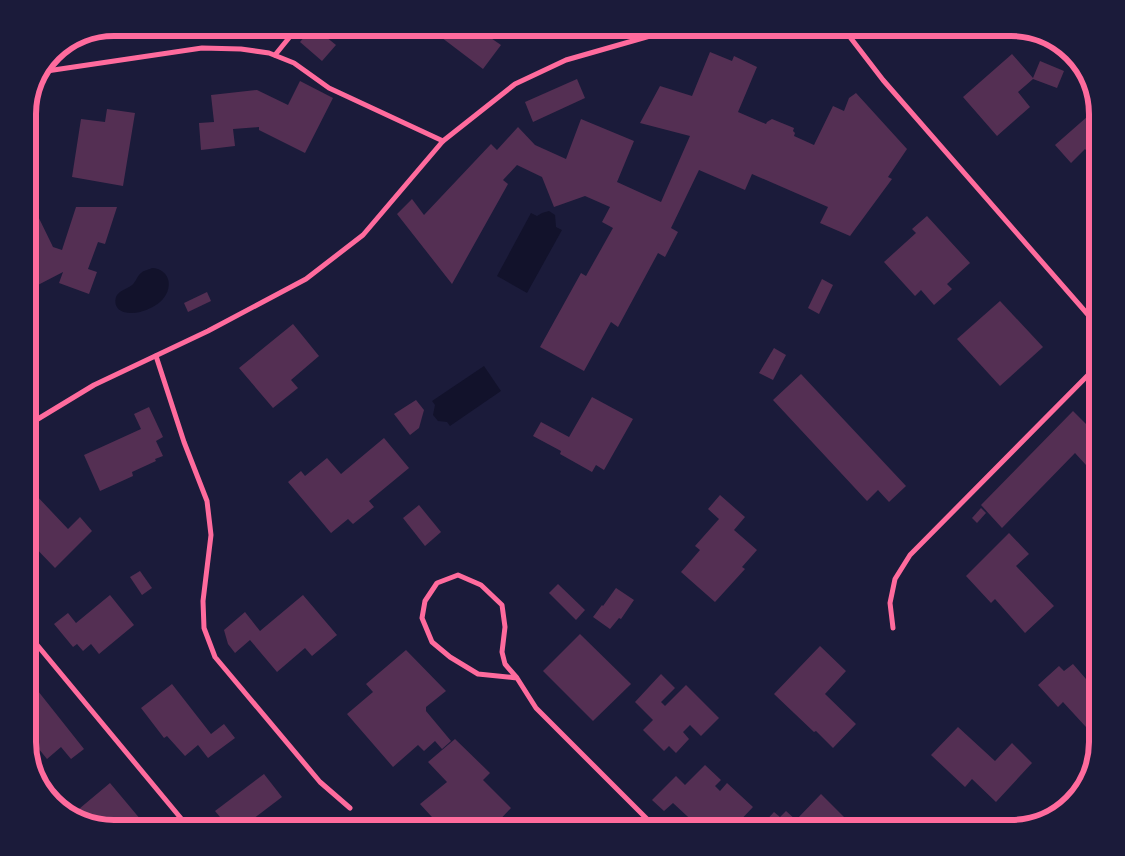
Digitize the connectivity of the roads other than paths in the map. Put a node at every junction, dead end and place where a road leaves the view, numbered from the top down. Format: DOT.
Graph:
graph roads {
  1 [pos="290,36"];
  2 [pos="650,36"];
  3 [pos="848,36"];
  4 [pos="275,55"];
  5 [pos="49,71"];
  6 [pos="443,141"];
  7 [pos="1089,315"];
  8 [pos="156,356"];
  9 [pos="1089,375"];
  10 [pos="36,420"];
  11 [pos="894,628"];
  12 [pos="36,644"];
  13 [pos="517,678"];
  14 [pos="350,808"];
  15 [pos="182,820"];
  16 [pos="648,820"];
  1 -- 4 [label="street"];
  2 -- 6 [label="street"];
  3 -- 7 [label="street"];
  4 -- 5 [label="street"];
  4 -- 6 [label="street"];
  6 -- 8 [label="street"];
  8 -- 10 [label="street"];
  8 -- 14 [label="street"];
  9 -- 11 [label="street"];
  12 -- 15 [label="street"];
  13 -- 13 [label="street"];
  13 -- 16 [label="street"];
}
